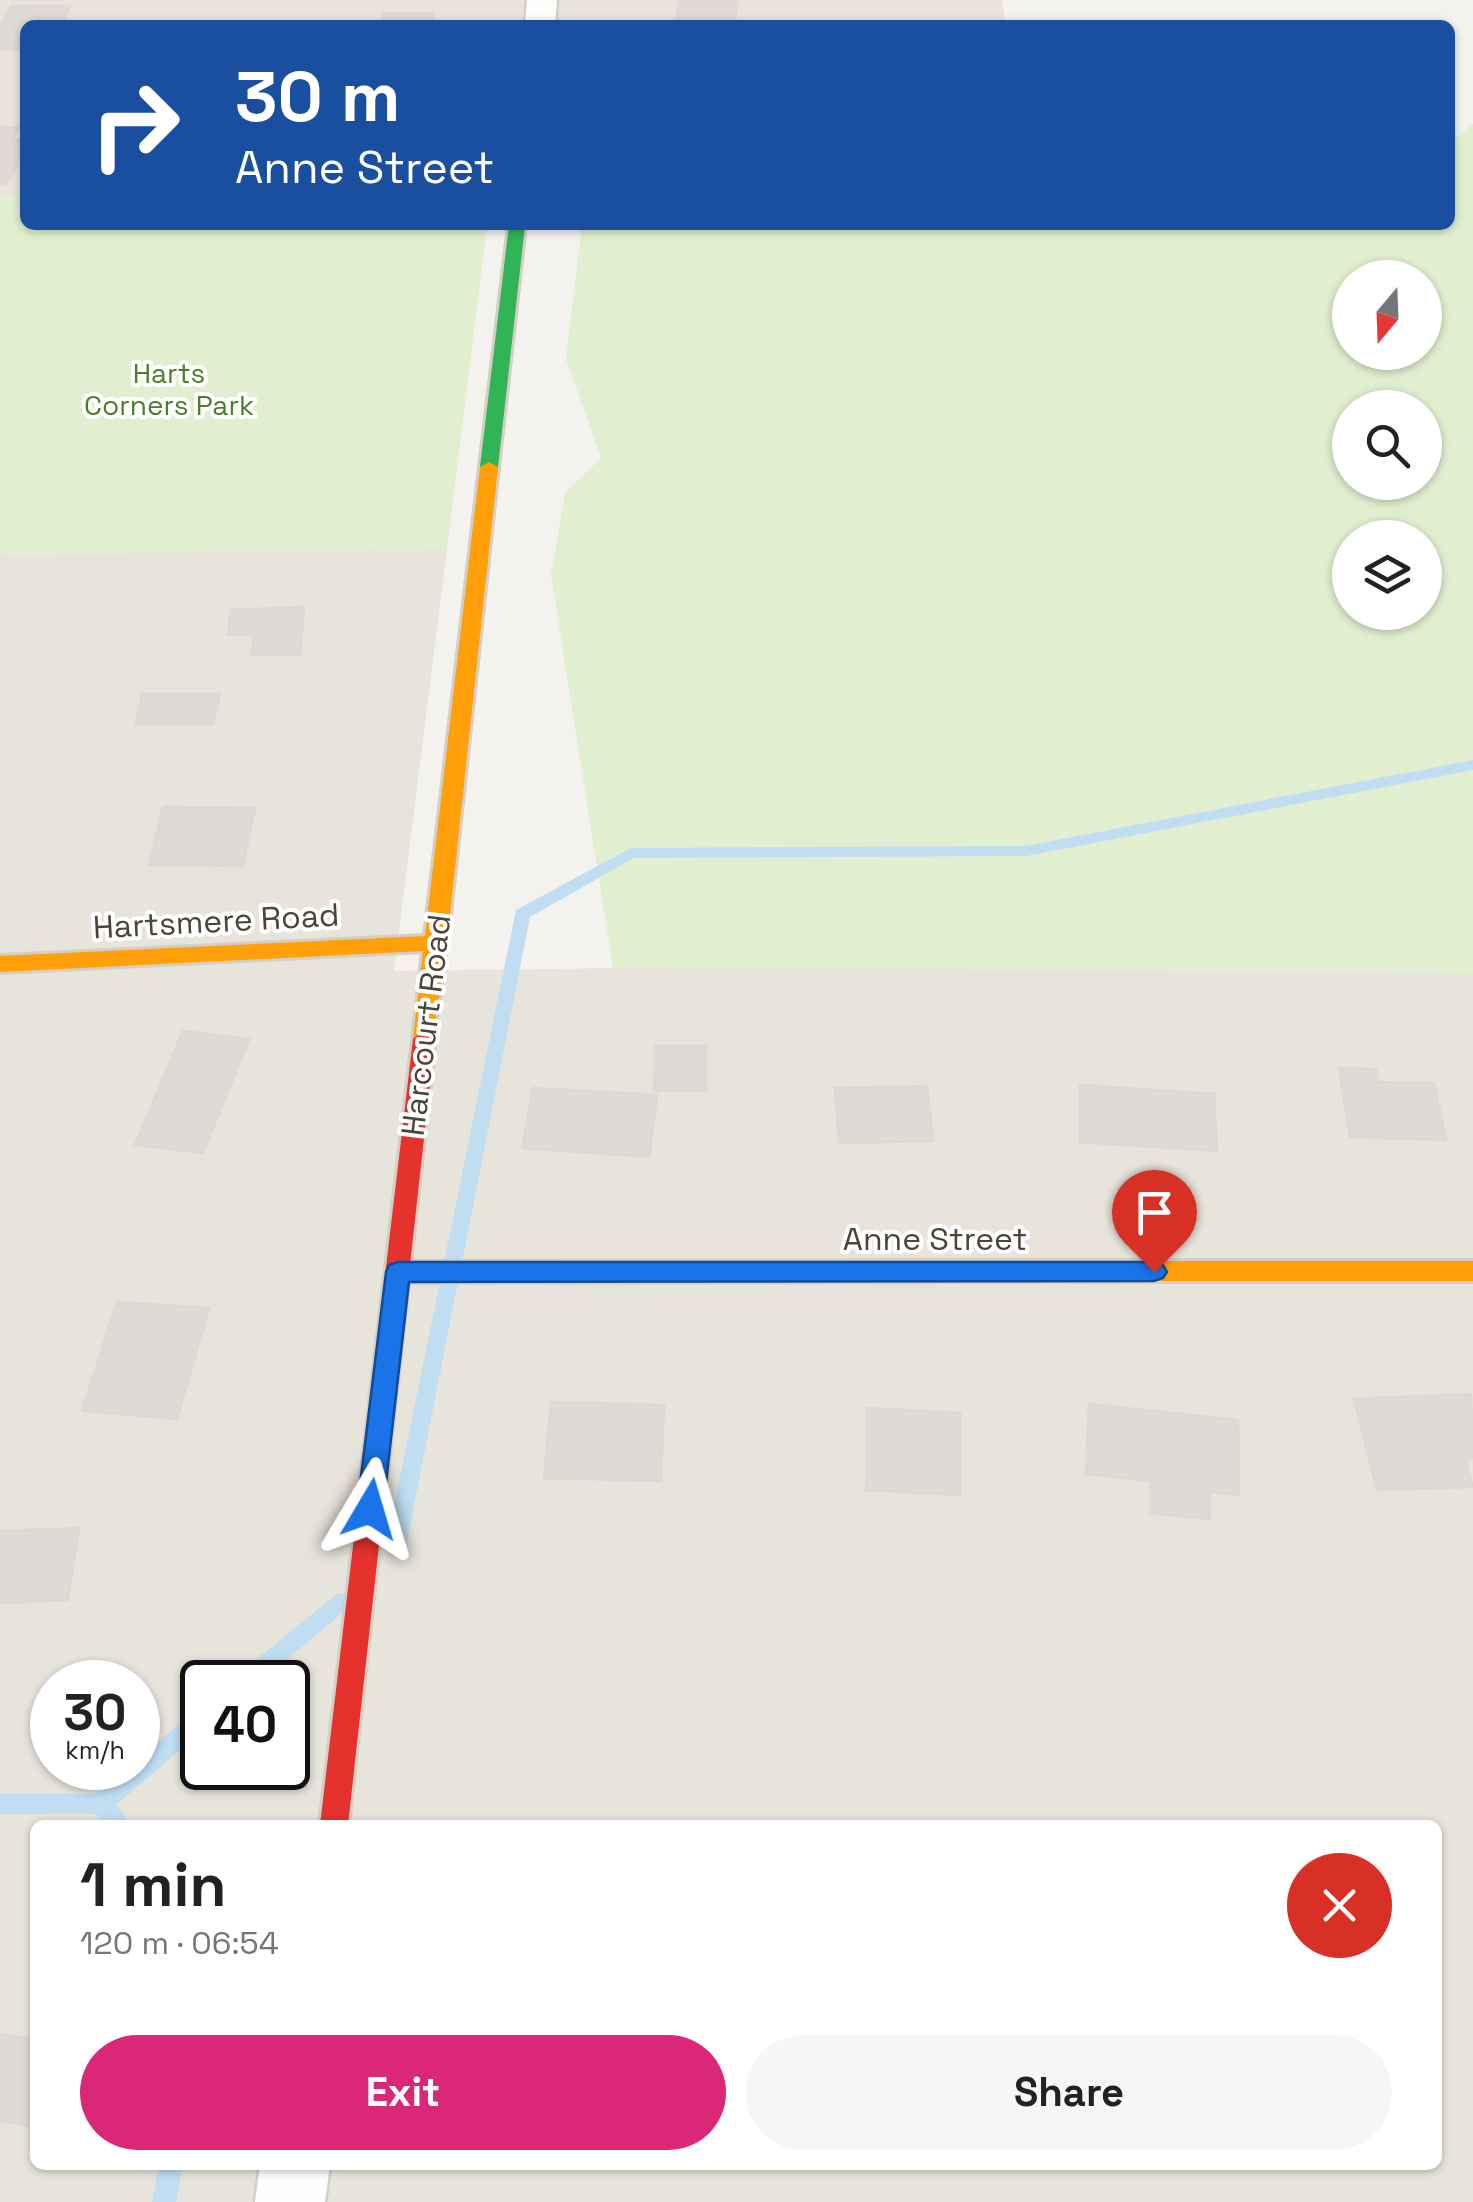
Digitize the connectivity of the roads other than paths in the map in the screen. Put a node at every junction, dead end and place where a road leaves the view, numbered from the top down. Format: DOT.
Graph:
graph roads {
  1 [pos="516,230"];
  2 [pos="436,944"];
  3 [pos="0,964"];
  4 [pos="398,1272"];
  5 [pos="1473,1272"];
  6 [pos="335,1820"];
  7 [pos="293,2170"];
  8 [pos="290,2202"];
  1 -- 2 [label="street, Harcourt Road"];
  2 -- 3 [label="street, Hartsmere Road"];
  2 -- 4 [label="street, Harcourt Road"];
  4 -- 5 [label="street, Anne Street"];
  4 -- 6 [label="street, Harcourt Road"];
  7 -- 8 [label="street"];
}
